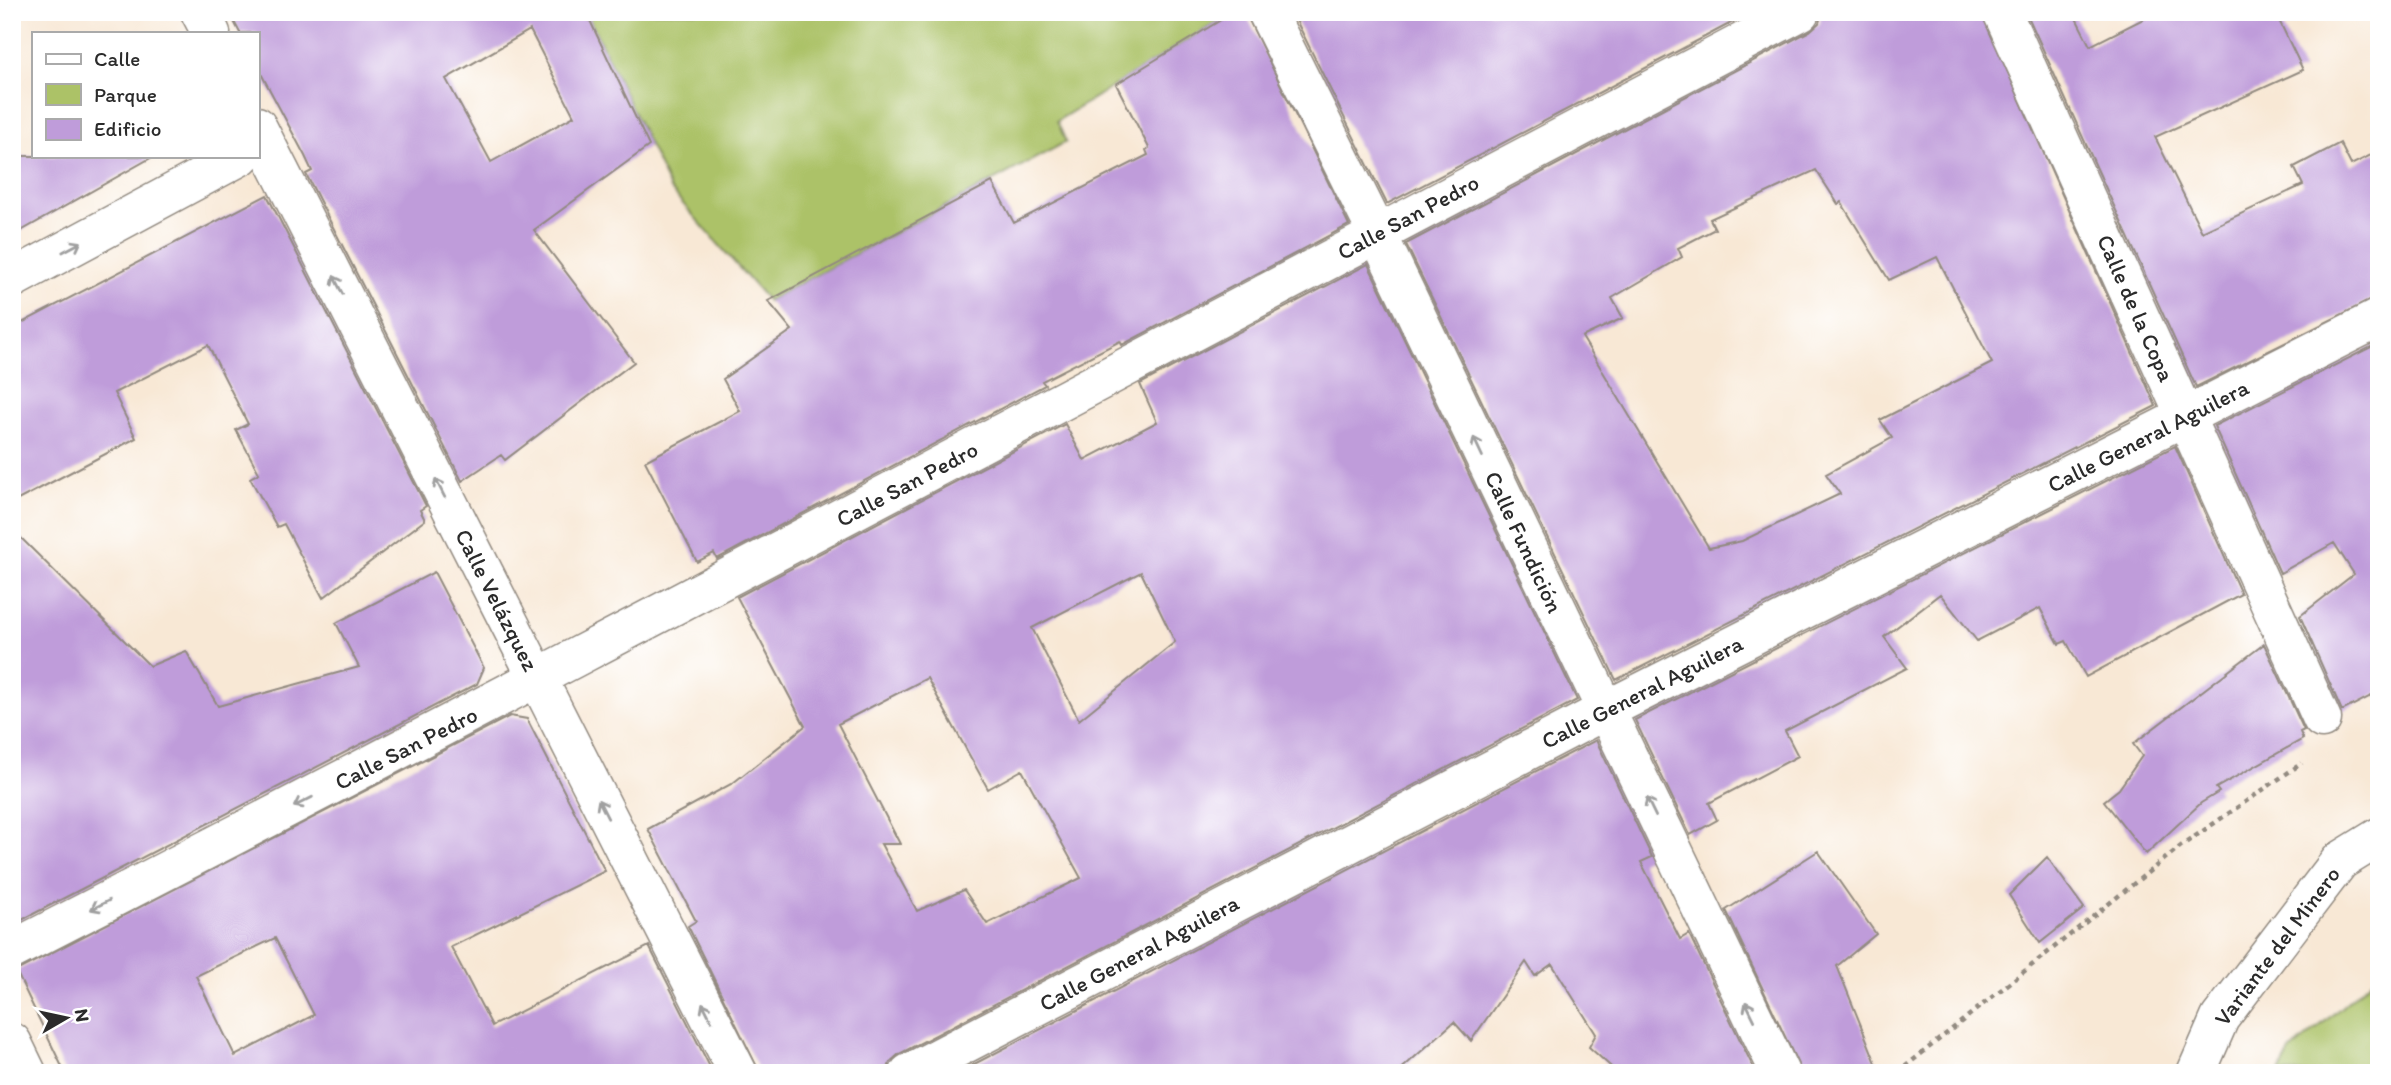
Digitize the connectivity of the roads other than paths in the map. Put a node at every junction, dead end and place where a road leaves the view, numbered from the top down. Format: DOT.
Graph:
graph roads {
  1 [pos="200,12"];
  2 [pos="1267,12"];
  3 [pos="1800,12"];
  4 [pos="2002,12"];
  5 [pos="210,32"];
  6 [pos="259,151"];
  7 [pos="228,158"];
  8 [pos="1377,233"];
  9 [pos="12,279"];
  10 [pos="2379,318"];
  11 [pos="2186,418"];
  12 [pos="538,681"];
  13 [pos="1604,711"];
  14 [pos="2322,719"];
  15 [pos="2379,837"];
  16 [pos="12,950"];
  17 [pos="12,1042"];
  18 [pos="27,1073"];
  19 [pos="738,1073"];
  20 [pos="909,1073"];
  21 [pos="1780,1073"];
  22 [pos="2196,1073"];
  1 -- 5 [label="street"];
  2 -- 8 [label="street, Calle Fundición"];
  3 -- 8 [label="street, Calle San Pedro"];
  4 -- 11 [label="street, Calle de la Copa"];
  12 -- 6 [label="street, Calle Velázquez, one-way"];
  9 -- 7 [label="street, one-way"];
  8 -- 12 [label="street, Calle San Pedro"];
  13 -- 8 [label="street, Calle Fundición, one-way"];
  10 -- 11 [label="street, Calle General Aguilera"];
  11 -- 13 [label="street, Calle General Aguilera"];
  11 -- 14 [label="street, Calle de la Copa"];
  12 -- 16 [label="street, Calle San Pedro, one-way"];
  19 -- 12 [label="street, Calle Velázquez, one-way"];
  13 -- 20 [label="street, Calle General Aguilera"];
  21 -- 13 [label="street, Calle Fundición, one-way"];
  15 -- 22 [label="street, Variante del Minero"];
  17 -- 18 [label="street"];
}
